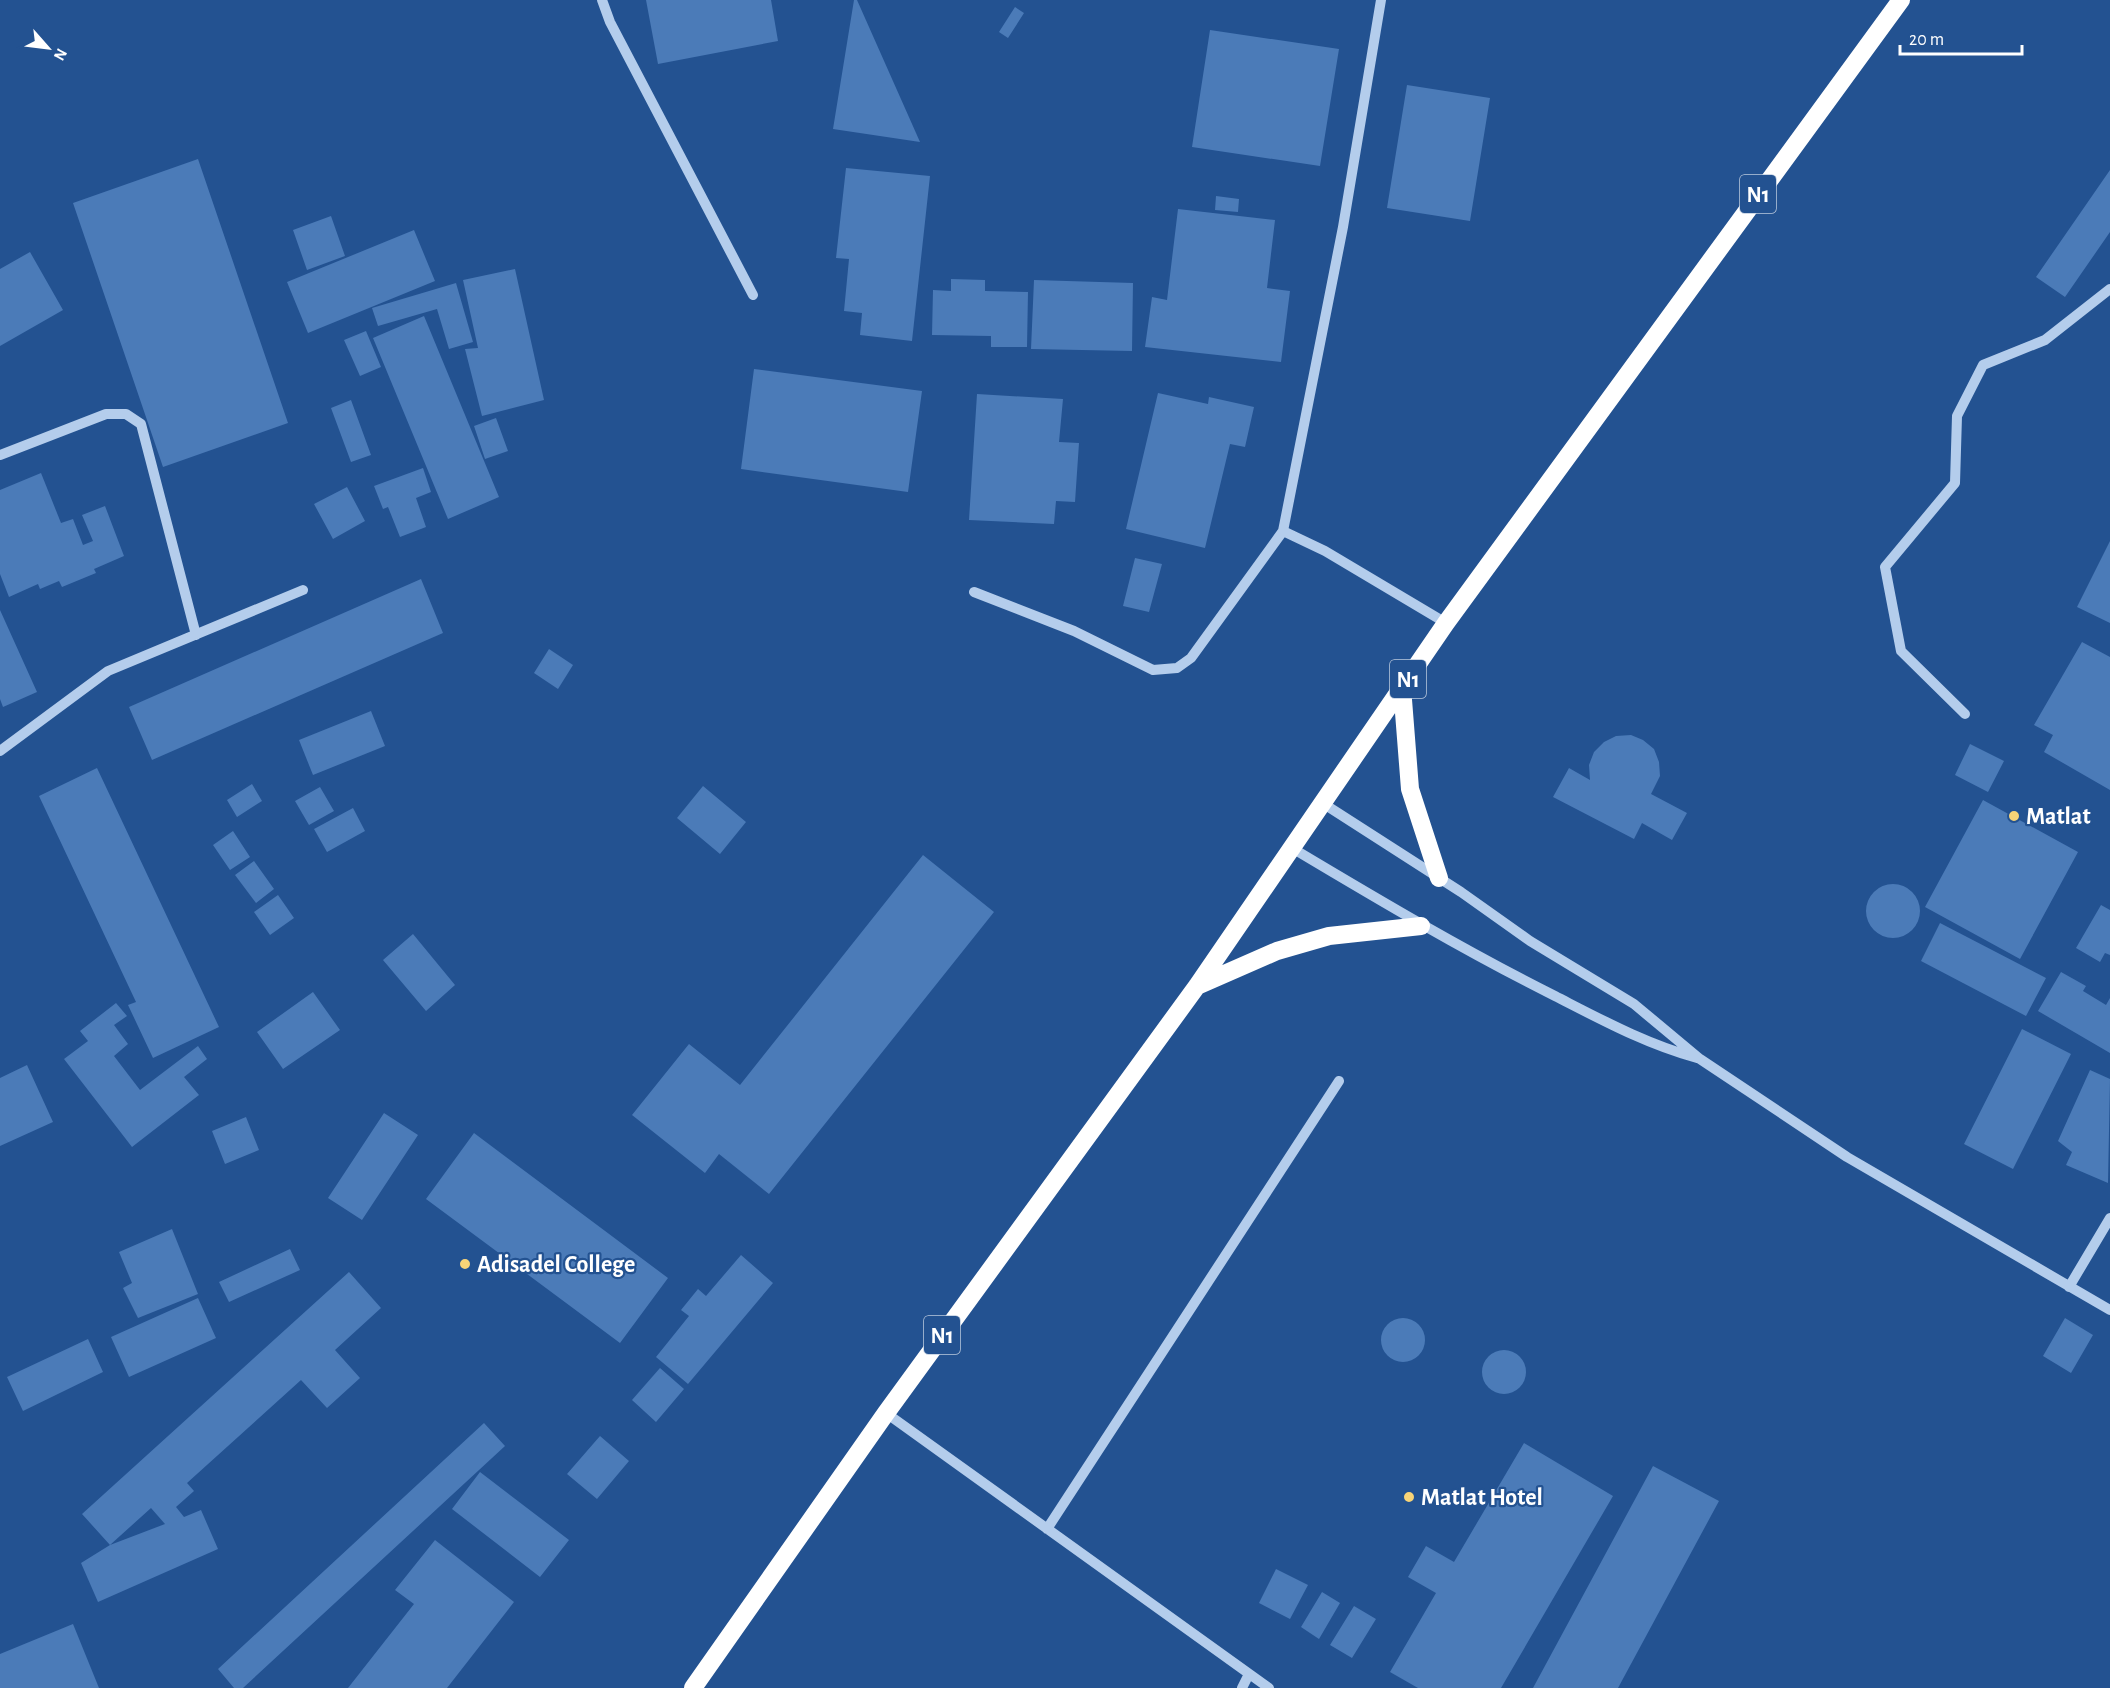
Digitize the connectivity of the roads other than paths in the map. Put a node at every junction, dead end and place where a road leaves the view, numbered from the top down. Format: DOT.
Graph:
graph roads {
  1 [pos="602,0"];
  2 [pos="1381,0"];
  3 [pos="1901,0"];
  4 [pos="2110,289"];
  5 [pos="753,295"];
  6 [pos="0,455"];
  7 [pos="1283,531"];
  8 [pos="303,590"];
  9 [pos="974,592"];
  10 [pos="1446,623"];
  11 [pos="196,635"];
  12 [pos="1402,687"];
  13 [pos="1965,714"];
  14 [pos="0,751"];
  15 [pos="1324,804"];
  16 [pos="1292,848"];
  17 [pos="1439,878"];
  18 [pos="1421,926"];
  19 [pos="1197,986"];
  20 [pos="1700,1059"];
  21 [pos="1339,1081"];
  22 [pos="2110,1218"];
  23 [pos="2069,1287"];
  24 [pos="2110,1310"];
  25 [pos="886,1413"];
  26 [pos="1047,1530"];
  27 [pos="1249,1674"];
  28 [pos="693,1688"];
  29 [pos="1242,1688"];
  30 [pos="1269,1688"];
  1 -- 5 [label="street"];
  2 -- 7 [label="street"];
  3 -- 10 [label="highway, N1"];
  4 -- 13 [label="street"];
  6 -- 11 [label="street"];
  7 -- 9 [label="street"];
  7 -- 10 [label="street"];
  8 -- 11 [label="street"];
  10 -- 12 [label="highway, N1"];
  11 -- 14 [label="street"];
  12 -- 15 [label="highway, N1"];
  12 -- 17 [label="highway"];
  15 -- 16 [label="highway, N1"];
  15 -- 17 [label="street"];
  16 -- 18 [label="street"];
  16 -- 19 [label="highway, N1"];
  17 -- 20 [label="street"];
  18 -- 19 [label="highway"];
  18 -- 20 [label="street"];
  19 -- 25 [label="highway, N1"];
  20 -- 23 [label="street"];
  21 -- 26 [label="street"];
  22 -- 23 [label="street"];
  23 -- 24 [label="street"];
  25 -- 26 [label="street"];
  25 -- 28 [label="highway, N1"];
  26 -- 27 [label="street"];
  27 -- 29 [label="street"];
  27 -- 30 [label="street"];
}
